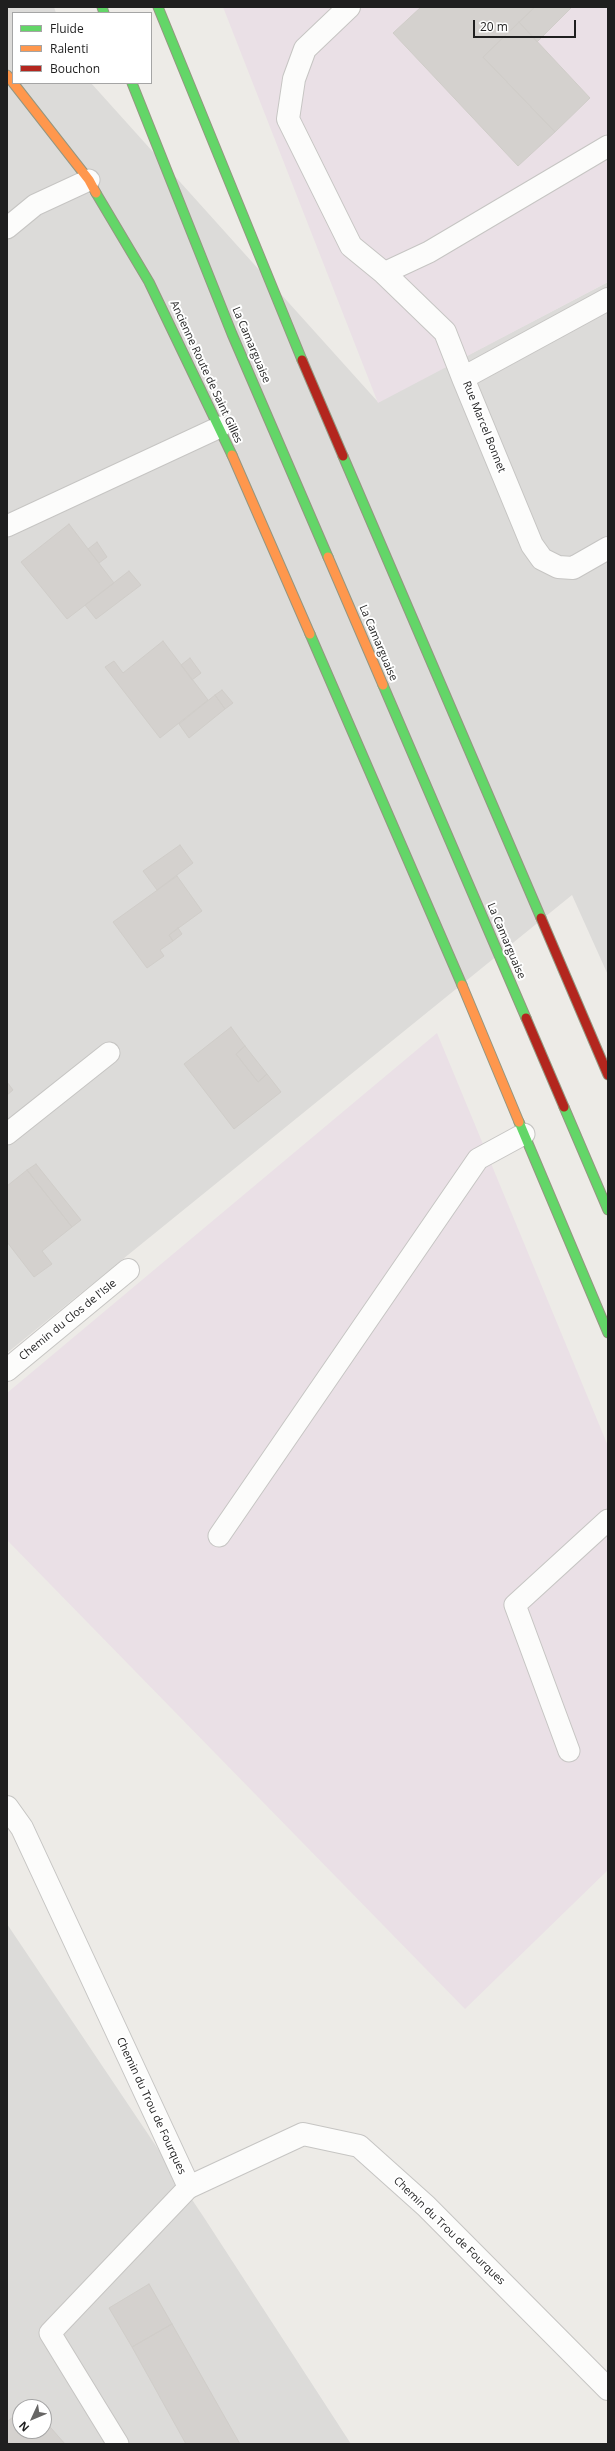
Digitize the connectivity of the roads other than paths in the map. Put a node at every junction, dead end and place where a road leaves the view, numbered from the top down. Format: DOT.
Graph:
graph roads {
  1 [pos="158,7"];
  2 [pos="348,7"];
  3 [pos="14,84"];
  4 [pos="132,84"];
  5 [pos="608,146"];
  6 [pos="89,180"];
  7 [pos="7,228"];
  8 [pos="384,273"];
  9 [pos="608,299"];
  10 [pos="463,378"];
  11 [pos="220,427"];
  12 [pos="7,526"];
  13 [pos="608,548"];
  14 [pos="110,1053"];
  15 [pos="608,1075"];
  16 [pos="7,1134"];
  17 [pos="524,1134"];
  18 [pos="608,1210"];
  19 [pos="128,1270"];
  20 [pos="608,1333"];
  21 [pos="7,1370"];
  22 [pos="608,1520"];
  23 [pos="219,1536"];
  24 [pos="569,1751"];
  25 [pos="7,1807"];
  26 [pos="189,2187"];
  27 [pos="608,2389"];
  28 [pos="118,2444"];
  1 -- 15 [label="main road"];
  2 -- 8 [label="street"];
  3 -- 6 [label="main road, Ancienne Route de Saint Gilles"];
  4 -- 18 [label="main road, La Camarguaise"];
  5 -- 8 [label="lane"];
  6 -- 7 [label="lane"];
  6 -- 11 [label="main road, Ancienne Route de Saint Gilles"];
  8 -- 10 [label="street"];
  9 -- 10 [label="street, Rue Marcel Bonnet"];
  10 -- 13 [label="street, Rue Marcel Bonnet"];
  11 -- 12 [label="lane"];
  11 -- 17 [label="main road, Ancienne Route de Saint Gilles"];
  14 -- 16 [label="lane"];
  17 -- 20 [label="main road, Ancienne Route de Saint Gilles"];
  17 -- 23 [label="lane"];
  19 -- 21 [label="street, Chemin du Clos de l'Isle"];
  22 -- 24 [label="lane"];
  25 -- 26 [label="street, Chemin du Trou de Fourques"];
  26 -- 27 [label="street, Chemin du Trou de Fourques"];
  26 -- 28 [label="lane"];
}
